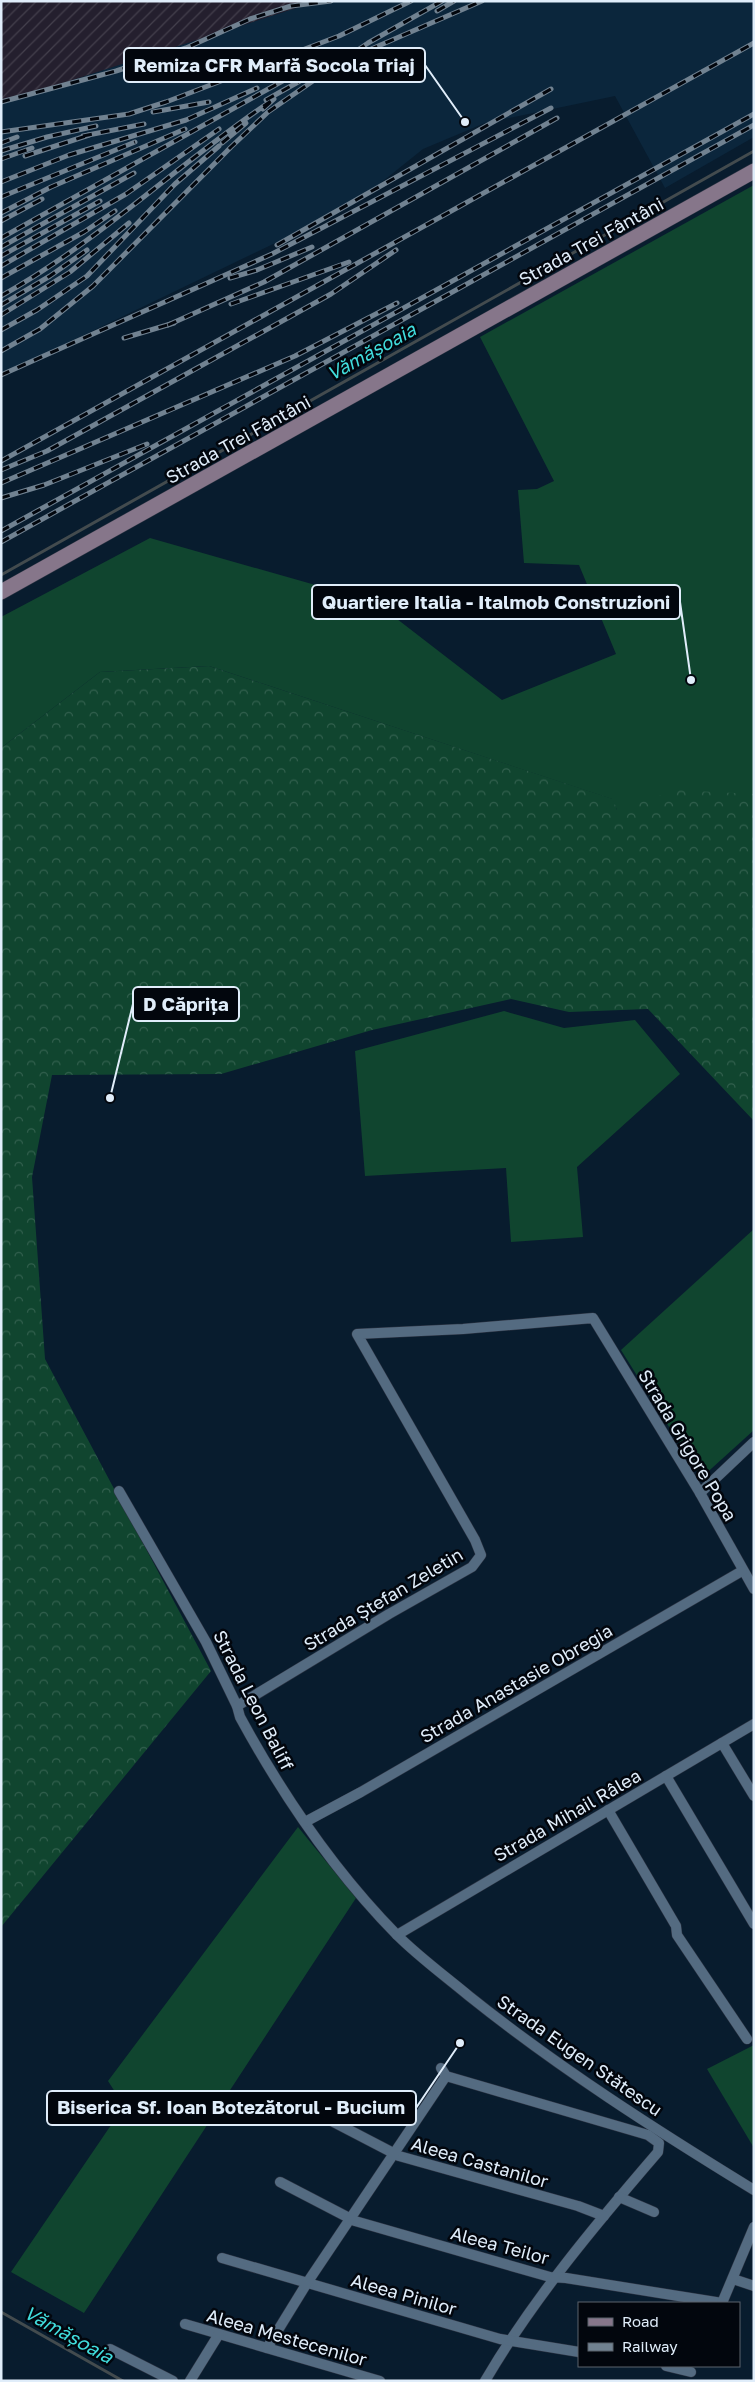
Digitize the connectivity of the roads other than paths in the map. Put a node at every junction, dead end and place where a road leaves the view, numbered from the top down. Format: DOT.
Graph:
graph roads {
  1 [pos="754,171"];
  2 [pos="1,592"];
  3 [pos="594,1318"];
  4 [pos="754,1442"];
  5 [pos="119,1491"];
  6 [pos="700,1493"];
  7 [pos="742,1571"];
  8 [pos="754,1590"];
  9 [pos="237,1706"];
  10 [pos="754,1724"];
  11 [pos="722,1743"];
  12 [pos="666,1776"];
  13 [pos="754,1796"];
  14 [pos="608,1810"];
  15 [pos="305,1822"];
  16 [pos="754,1924"];
  17 [pos="397,1935"];
  18 [pos="747,2039"];
  19 [pos="324,2117"];
  20 [pos="395,2154"];
  21 [pos="280,2182"];
  22 [pos="754,2190"];
  23 [pos="619,2197"];
  24 [pos="654,2212"];
  25 [pos="604,2216"];
  26 [pos="350,2220"];
  27 [pos="754,2227"];
  28 [pos="222,2258"];
  29 [pos="558,2276"];
  30 [pos="733,2279"];
  31 [pos="307,2283"];
  32 [pos="754,2286"];
  33 [pos="716,2302"];
  34 [pos="722,2302"];
  35 [pos="185,2324"];
  36 [pos="219,2334"];
  37 [pos="509,2341"];
  38 [pos="266,2348"];
  39 [pos="110,2349"];
  40 [pos="578,2352"];
  41 [pos="670,2367"];
  42 [pos="691,2373"];
  43 [pos="173,2381"];
  44 [pos="190,2381"];
  45 [pos="380,2381"];
  46 [pos="485,2381"];
  1 -- 2 [label="main road, Strada Trei Fântâni"];
  3 -- 6 [label="street, Strada Grigore Popa"];
  3 -- 9 [label="street, Strada Ștefan Zeletin"];
  4 -- 6 [label="street"];
  5 -- 9 [label="street, Strada Leon Baliff"];
  6 -- 7 [label="street, Strada Grigore Popa"];
  7 -- 8 [label="street, Strada Grigore Popa"];
  7 -- 15 [label="street, Strada Anastasie Obregia"];
  9 -- 15 [label="street, Strada Leon Baliff"];
  10 -- 11 [label="street, Strada Mihail Râlea"];
  11 -- 12 [label="street, Strada Mihail Râlea"];
  11 -- 13 [label="street"];
  12 -- 14 [label="street, Strada Mihail Râlea"];
  12 -- 16 [label="street"];
  14 -- 17 [label="street, Strada Mihail Râlea"];
  14 -- 18 [label="street"];
  15 -- 17 [label="street, Strada Leon Baliff"];
  17 -- 22 [label="street, Strada Eugen Stătescu"];
  19 -- 20 [label="street, Aleea Castanilor"];
  20 -- 23 [label="street"];
  20 -- 25 [label="street, Aleea Castanilor"];
  20 -- 26 [label="street"];
  21 -- 26 [label="street, Aleea Teilor"];
  23 -- 24 [label="street"];
  23 -- 25 [label="street"];
  25 -- 29 [label="street"];
  26 -- 29 [label="street, Aleea Teilor"];
  26 -- 31 [label="street"];
  27 -- 30 [label="street"];
  28 -- 31 [label="street, Aleea Pinilor"];
  29 -- 33 [label="street, Aleea Teilor"];
  29 -- 37 [label="street"];
  30 -- 32 [label="street"];
  30 -- 34 [label="street"];
  31 -- 37 [label="street, Aleea Pinilor"];
  31 -- 38 [label="street"];
  35 -- 36 [label="street, Aleea Mestecenilor"];
  36 -- 38 [label="street, Aleea Mestecenilor"];
  36 -- 44 [label="street"];
  37 -- 40 [label="street, Aleea Pinilor"];
  37 -- 46 [label="street"];
  38 -- 45 [label="street, Aleea Mestecenilor"];
  39 -- 43 [label="street"];
  41 -- 42 [label="street"];
}
